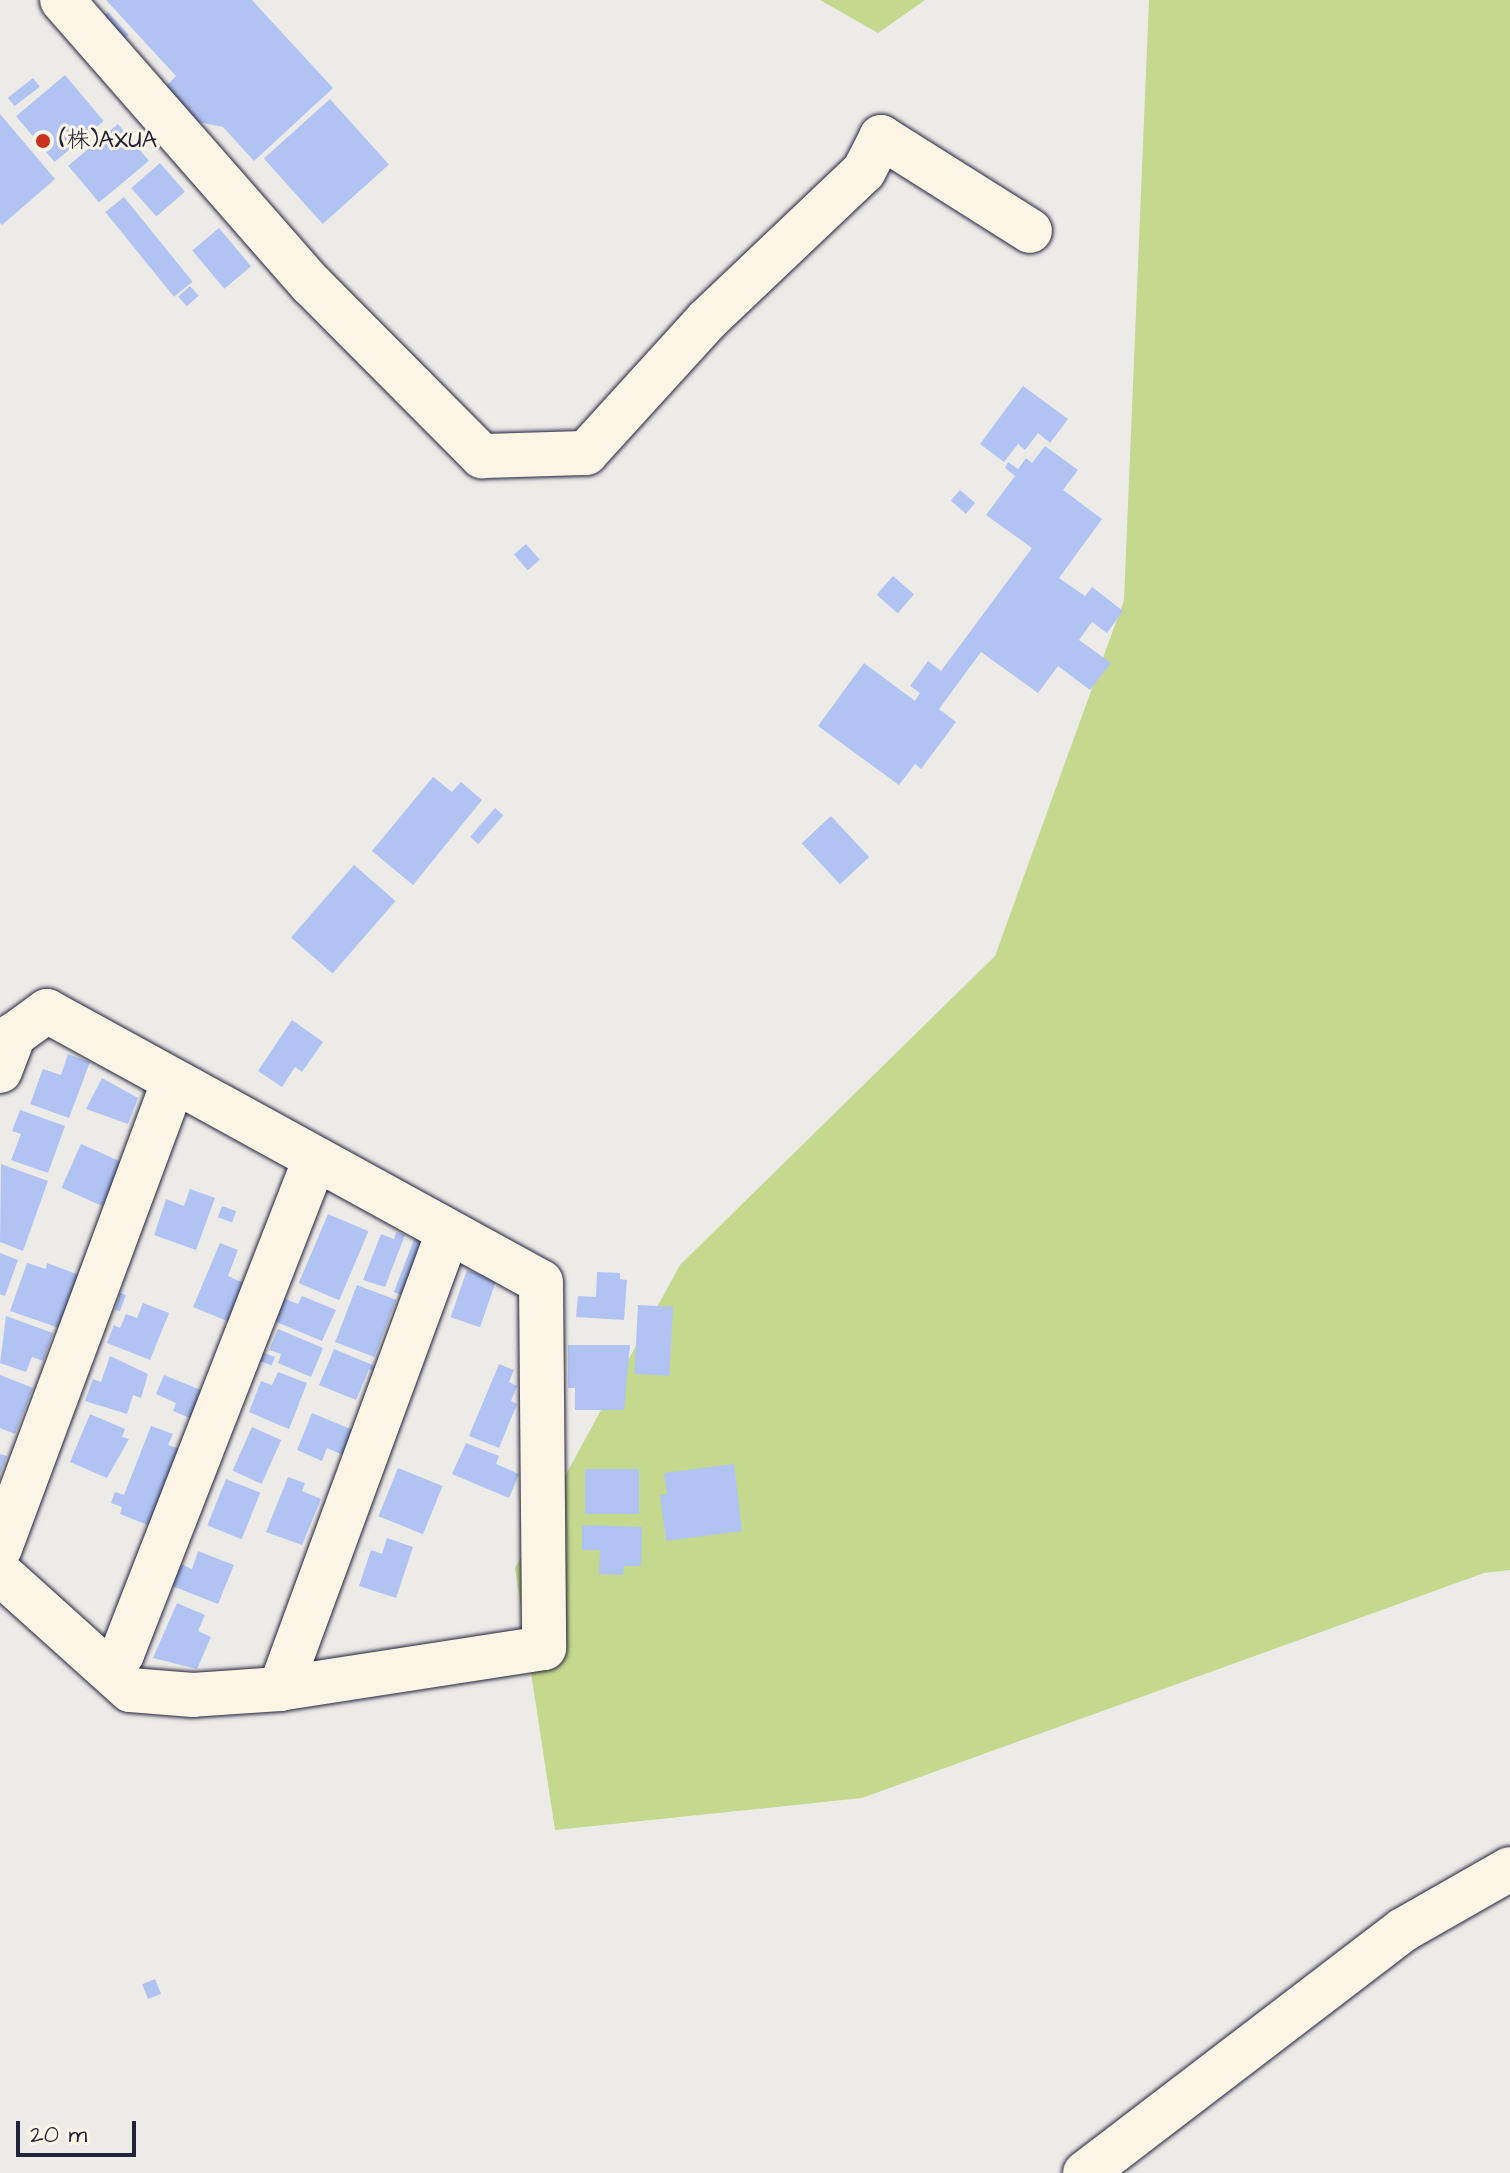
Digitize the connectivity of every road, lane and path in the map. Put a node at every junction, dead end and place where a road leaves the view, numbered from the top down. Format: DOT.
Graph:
graph roads {
  1 [pos="62,0"];
  2 [pos="1030,231"];
  3 [pos="0,1071"];
  4 [pos="174,1081"];
  5 [pos="315,1159"];
  6 [pos="448,1232"];
  7 [pos="0,1548"];
  8 [pos="0,1573"];
  9 [pos="109,1670"];
  10 [pos="280,1689"];
  11 [pos="1510,1869"];
  12 [pos="1085,2173"];
  1 -- 2 [label="street"];
  3 -- 4 [label="street"];
  4 -- 5 [label="street"];
  4 -- 7 [label="street"];
  5 -- 6 [label="street"];
  5 -- 9 [label="street"];
  6 -- 10 [label="street"];
  6 -- 10 [label="street"];
  8 -- 9 [label="street"];
  9 -- 10 [label="street"];
  11 -- 12 [label="street"];
}
